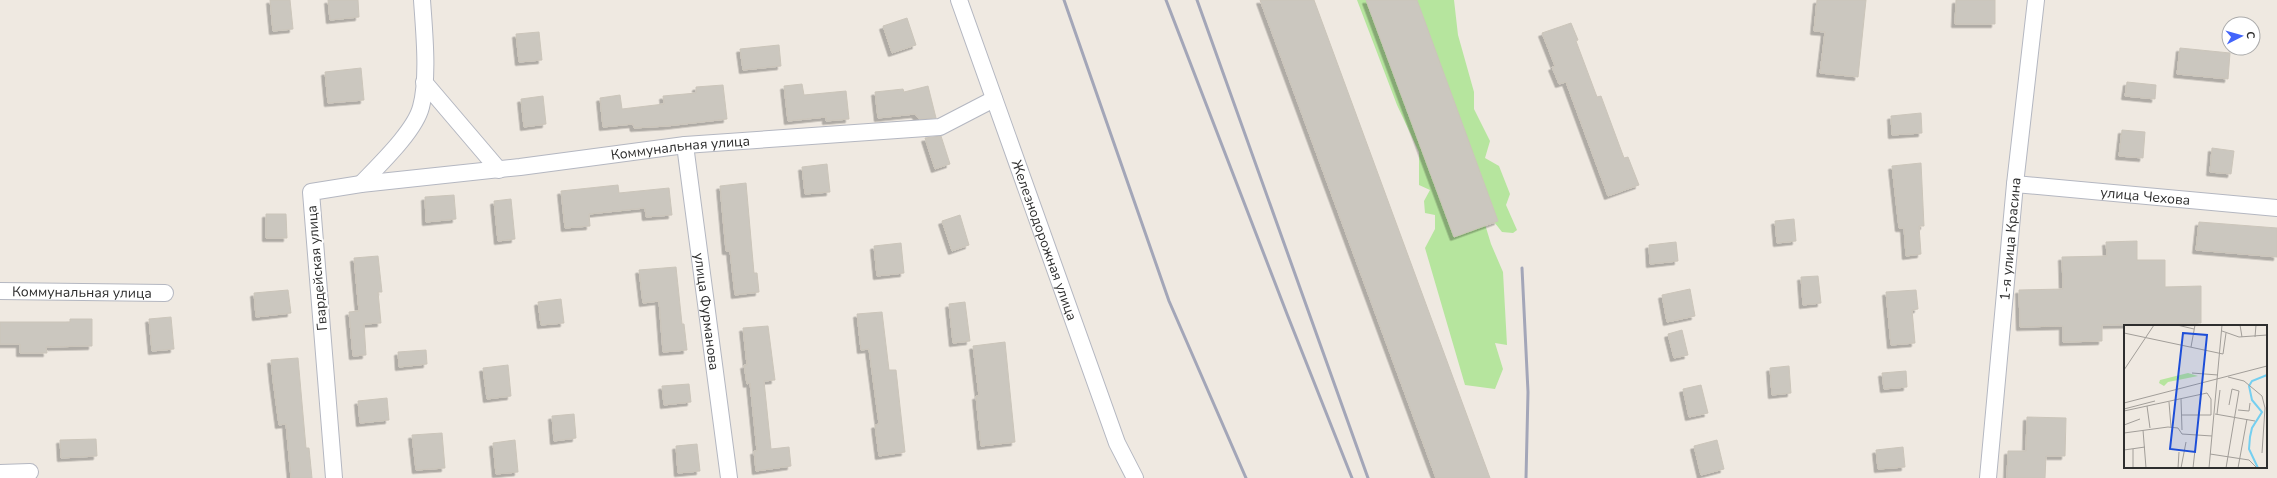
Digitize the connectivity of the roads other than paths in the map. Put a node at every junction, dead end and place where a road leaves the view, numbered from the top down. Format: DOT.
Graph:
graph roads {
  1 [pos="422,0"];
  2 [pos="959,0"];
  3 [pos="2036,0"];
  4 [pos="424,82"];
  5 [pos="994,99"];
  6 [pos="685,145"];
  7 [pos="499,170"];
  8 [pos="361,184"];
  9 [pos="2015,184"];
  10 [pos="2277,208"];
  11 [pos="0,291"];
  12 [pos="165,293"];
  13 [pos="30,472"];
  14 [pos="0,473"];
  15 [pos="334,478"];
  16 [pos="729,478"];
  17 [pos="1135,478"];
  18 [pos="1988,478"];
  1 -- 4 [label="street"];
  2 -- 5 [label="street, Железнодорожная улица"];
  3 -- 9 [label="street, 1-я улица Красина"];
  4 -- 7 [label="street"];
  4 -- 8 [label="street"];
  5 -- 6 [label="street, Коммунальная улица"];
  5 -- 17 [label="street, Железнодорожная улица"];
  6 -- 7 [label="street, Коммунальная улица"];
  6 -- 16 [label="street, улица Фурманова"];
  7 -- 8 [label="street, Коммунальная улица"];
  8 -- 15 [label="street, Гвардейская улица"];
  9 -- 10 [label="street, улица Чехова"];
  9 -- 18 [label="street, 1-я улица Красина"];
  11 -- 12 [label="street, Коммунальная улица"];
  13 -- 14 [label="street"];
}
